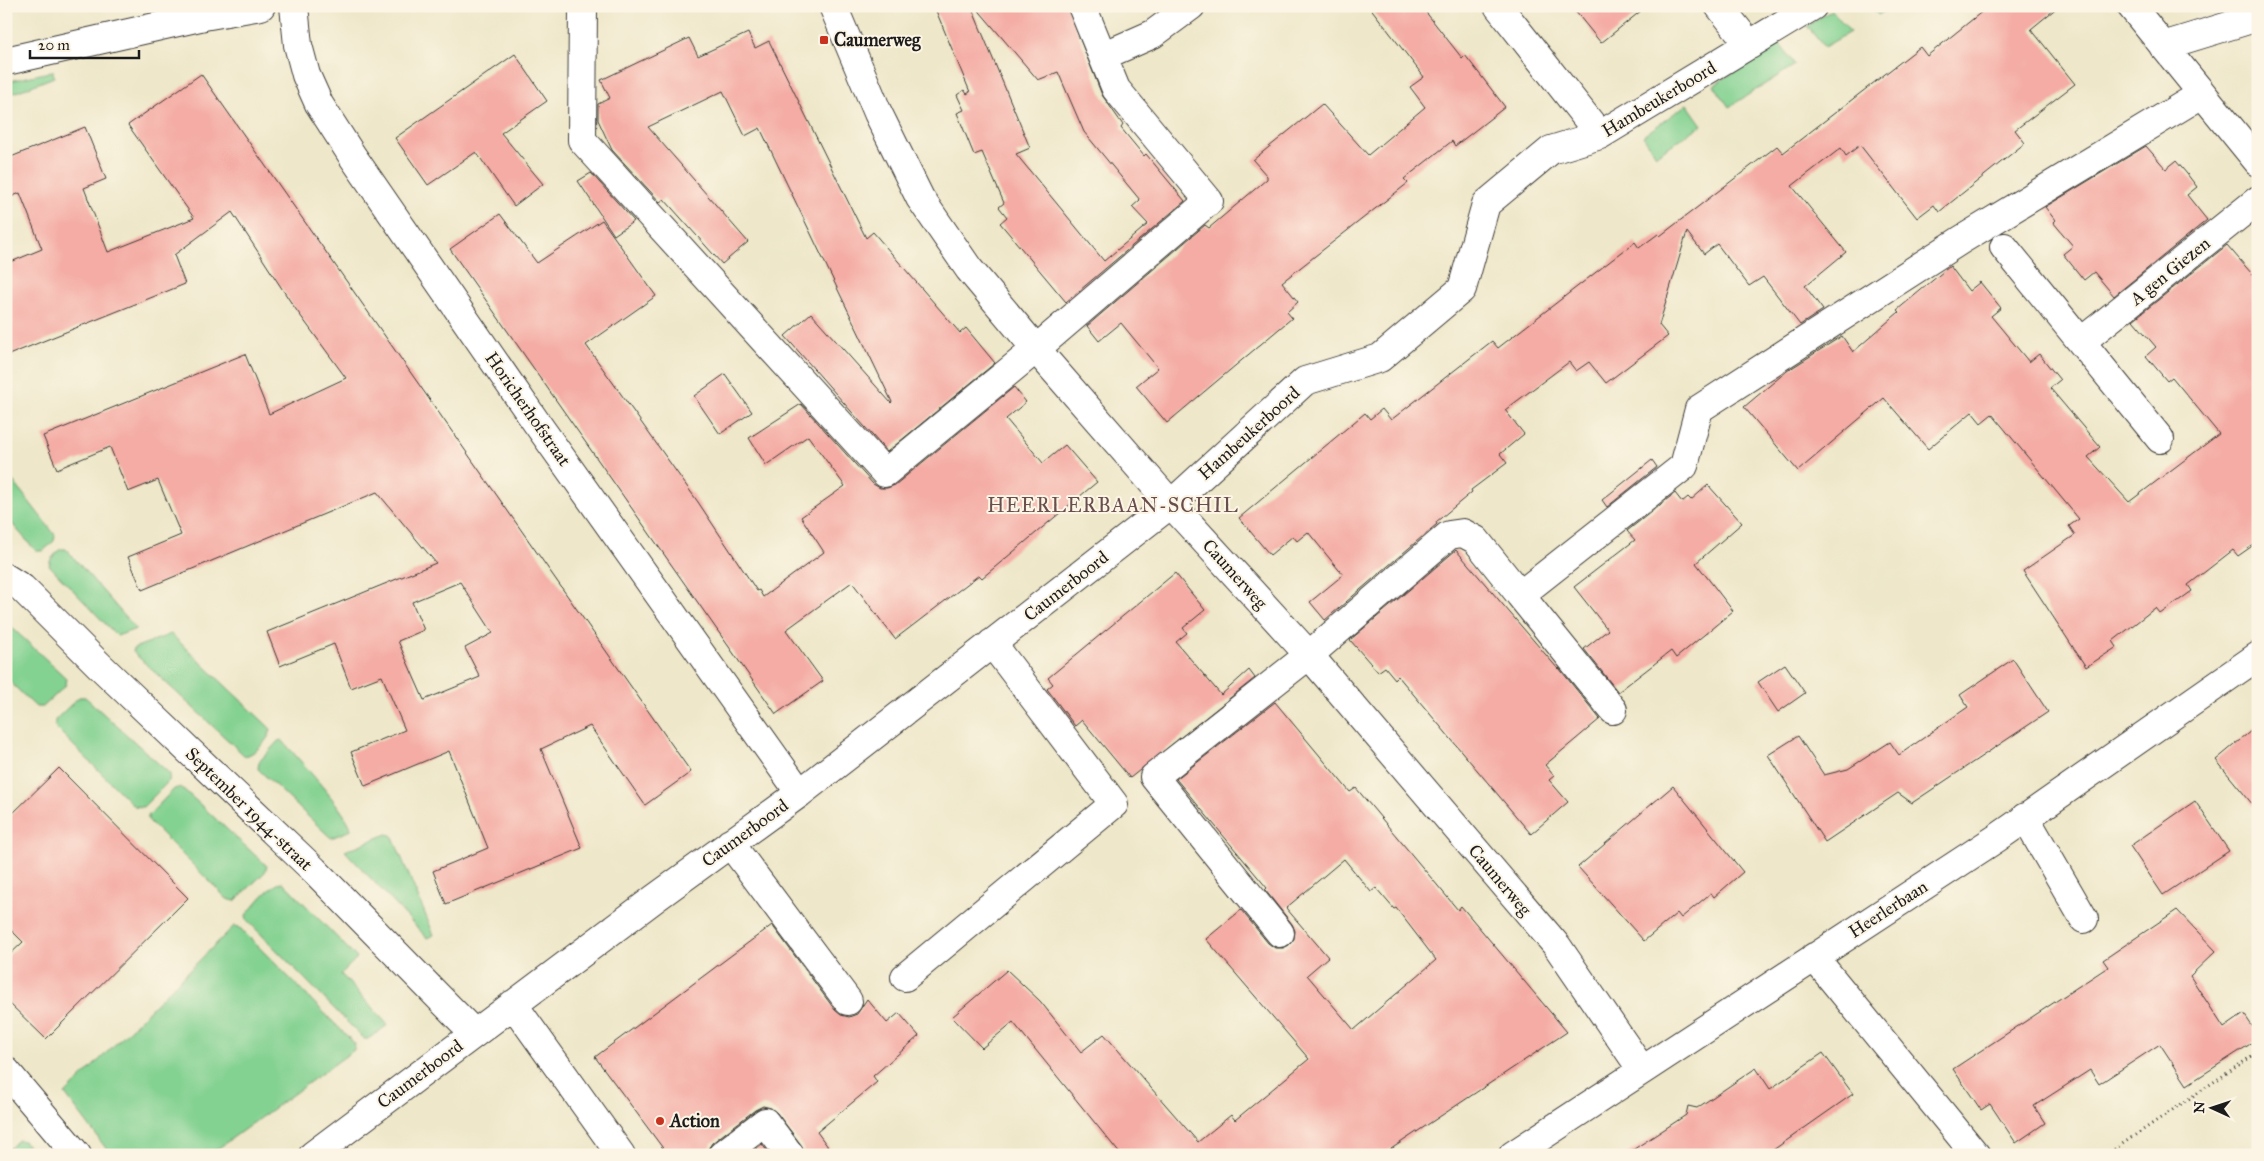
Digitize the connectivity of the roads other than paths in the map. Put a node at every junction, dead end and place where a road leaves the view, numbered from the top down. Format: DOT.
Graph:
graph roads {
  1 [pos="261,6"];
  2 [pos="294,6"];
  3 [pos="584,6"];
  4 [pos="833,6"];
  5 [pos="1082,6"];
  6 [pos="1191,6"];
  7 [pos="1498,6"];
  8 [pos="1719,6"];
  9 [pos="1813,6"];
  10 [pos="2131,6"];
  11 [pos="2258,17"];
  12 [pos="1750,44"];
  13 [pos="2163,46"];
  14 [pos="1103,56"];
  15 [pos="6,61"];
  16 [pos="2202,94"];
  17 [pos="1600,135"];
  18 [pos="2258,162"];
  19 [pos="2258,200"];
  20 [pos="2004,247"];
  21 [pos="2082,341"];
  22 [pos="1036,349"];
  23 [pos="2160,439"];
  24 [pos="1172,504"];
  25 [pos="6,561"];
  26 [pos="14,583"];
  27 [pos="1520,595"];
  28 [pos="992,643"];
  29 [pos="1309,655"];
  30 [pos="2258,656"];
  31 [pos="1613,710"];
  32 [pos="800,793"];
  33 [pos="2025,817"];
  34 [pos="730,843"];
  35 [pos="2084,919"];
  36 [pos="1280,933"];
  37 [pos="1814,957"];
  38 [pos="906,977"];
  39 [pos="848,1001"];
  40 [pos="513,1004"];
  41 [pos="474,1033"];
  42 [pos="1642,1070"];
  43 [pos="6,1071"];
  44 [pos="77,1155"];
  45 [pos="313,1155"];
  46 [pos="621,1155"];
  47 [pos="722,1155"];
  48 [pos="790,1155"];
  49 [pos="1513,1155"];
  50 [pos="1976,1155"];
  1 -- 15 [label="street"];
  2 -- 32 [label="street, Horicherhofstraat"];
  3 -- 22 [label="street"];
  4 -- 22 [label="street, Caumerweg"];
  5 -- 14 [label="street"];
  6 -- 14 [label="street"];
  7 -- 17 [label="street"];
  8 -- 12 [label="street"];
  9 -- 12 [label="street, Hambeukerboord"];
  10 -- 13 [label="street"];
  11 -- 13 [label="street"];
  12 -- 17 [label="street, Hambeukerboord"];
  13 -- 16 [label="street"];
  14 -- 22 [label="street"];
  16 -- 18 [label="street"];
  16 -- 27 [label="street"];
  17 -- 24 [label="street, Hambeukerboord"];
  19 -- 21 [label="street, A gen Giezen"];
  20 -- 21 [label="street"];
  21 -- 23 [label="street"];
  22 -- 24 [label="street, Caumerweg"];
  24 -- 28 [label="street, Caumerboord"];
  24 -- 29 [label="street, Caumerweg"];
  25 -- 26 [label="street, September 1944-straat"];
  26 -- 41 [label="street, September 1944-straat"];
  27 -- 29 [label="street"];
  27 -- 31 [label="street"];
  28 -- 32 [label="street, Caumerboord"];
  28 -- 38 [label="street"];
  29 -- 36 [label="street"];
  29 -- 42 [label="street, Caumerweg"];
  30 -- 33 [label="street, Heerlerbaan"];
  32 -- 34 [label="street, Caumerboord"];
  33 -- 35 [label="street"];
  33 -- 37 [label="street, Heerlerbaan"];
  34 -- 39 [label="street"];
  34 -- 40 [label="street, Caumerboord"];
  37 -- 42 [label="street, Heerlerbaan"];
  37 -- 50 [label="street"];
  40 -- 41 [label="street, Caumerboord"];
  40 -- 46 [label="street"];
  41 -- 45 [label="street, Caumerboord"];
  42 -- 49 [label="street, Heerlerbaan"];
  43 -- 44 [label="street"];
  47 -- 48 [label="street"];
}
